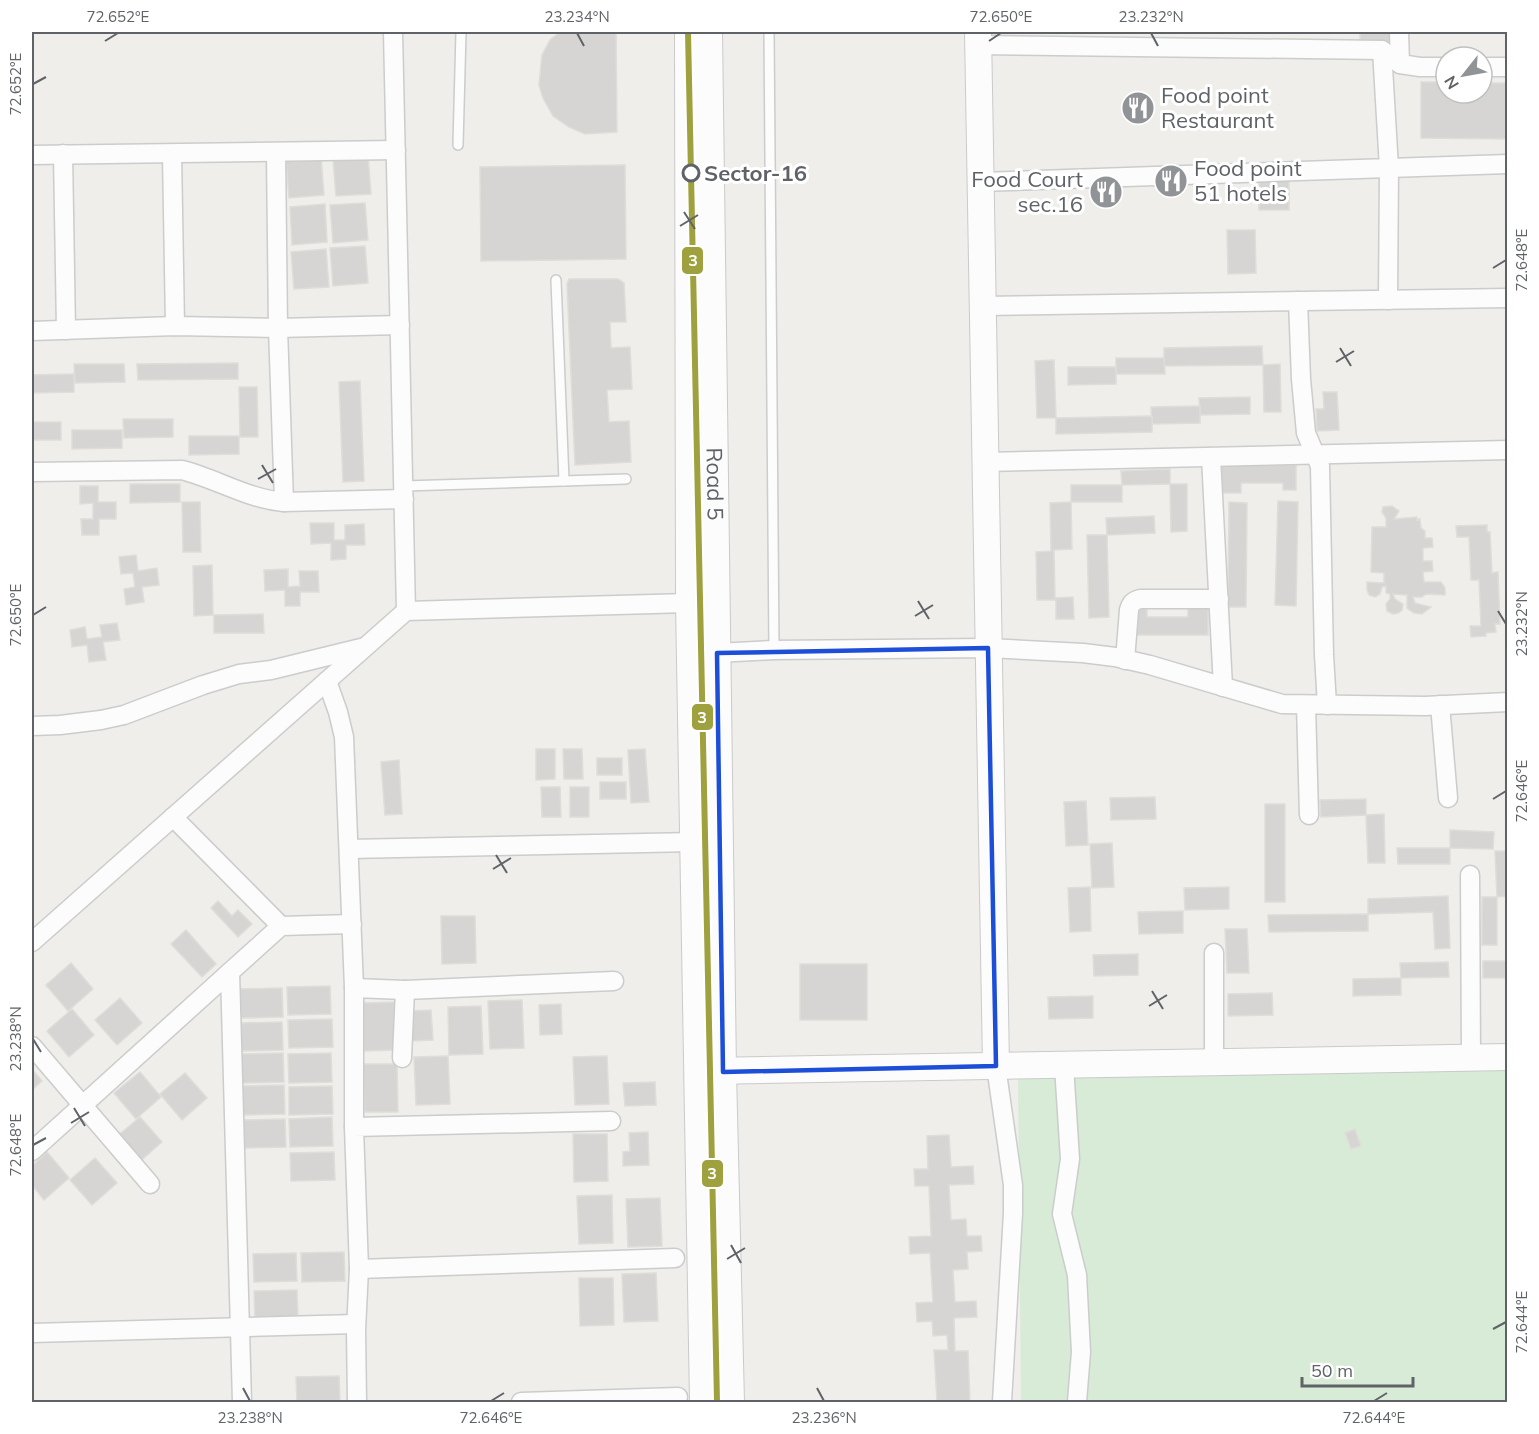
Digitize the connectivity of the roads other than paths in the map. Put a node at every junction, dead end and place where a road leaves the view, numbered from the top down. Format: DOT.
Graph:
graph roads {
  1 [pos="393,32"];
  2 [pos="461,32"];
  3 [pos="688,32"];
  4 [pos="709,32"];
  5 [pos="769,32"];
  6 [pos="1399,32"];
  7 [pos="978,38"];
  8 [pos="1124,39"];
  9 [pos="1287,40"];
  10 [pos="1382,50"];
  11 [pos="1400,64"];
  12 [pos="1434,67"];
  13 [pos="458,145"];
  14 [pos="396,150"];
  15 [pos="172,153"];
  16 [pos="276,153"];
  17 [pos="63,154"];
  18 [pos="32,156"];
  19 [pos="1508,164"];
  20 [pos="1389,168"];
  21 [pos="980,182"];
  22 [pos="556,280"];
  23 [pos="1508,298"];
  24 [pos="1388,300"];
  25 [pos="1298,301"];
  26 [pos="982,306"];
  27 [pos="400,325"];
  28 [pos="175,326"];
  29 [pos="278,328"];
  30 [pos="66,330"];
  31 [pos="32,331"];
  32 [pos="1508,450"];
  33 [pos="1316,454"];
  34 [pos="1211,457"];
  35 [pos="985,462"];
  36 [pos="32,472"];
  37 [pos="626,479"];
  38 [pos="564,481"];
  39 [pos="404,493"];
  40 [pos="284,502"];
  41 [pos="1219,599"];
  42 [pos="689,603"];
  43 [pos="406,611"];
  44 [pos="365,647"];
  45 [pos="988,648"];
  46 [pos="774,650"];
  47 [pos="717,653"];
  48 [pos="1125,660"];
  49 [pos="327,681"];
  50 [pos="1223,687"];
  51 [pos="1508,702"];
  52 [pos="1306,705"];
  53 [pos="1327,705"];
  54 [pos="1440,705"];
  55 [pos="32,726"];
  56 [pos="1448,798"];
  57 [pos="1309,815"];
  58 [pos="173,817"];
  59 [pos="694,842"];
  60 [pos="349,849"];
  61 [pos="1470,875"];
  62 [pos="352,924"];
  63 [pos="281,926"];
  64 [pos="32,942"];
  65 [pos="1214,953"];
  66 [pos="230,972"];
  67 [pos="614,981"];
  68 [pos="354,988"];
  69 [pos="405,990"];
  70 [pos="32,1046"];
  71 [pos="1508,1057"];
  72 [pos="402,1058"];
  73 [pos="1471,1058"];
  74 [pos="1214,1063"];
  75 [pos="996,1066"];
  76 [pos="1064,1066"];
  77 [pos="711,1072"];
  78 [pos="82,1106"];
  79 [pos="611,1121"];
  80 [pos="354,1127"];
  81 [pos="32,1151"];
  82 [pos="150,1184"];
  83 [pos="675,1258"];
  84 [pos="359,1269"];
  85 [pos="356,1324"];
  86 [pos="240,1328"];
  87 [pos="32,1333"];
  88 [pos="678,1397"];
  89 [pos="242,1402"];
  90 [pos="357,1402"];
  91 [pos="521,1402"];
  92 [pos="704,1402"];
  93 [pos="731,1402"];
  94 [pos="1002,1402"];
  95 [pos="1077,1402"];
  1 -- 14 [label="street"];
  2 -- 13 [label="lane"];
  3 -- 42 [label="street, Road 5"];
  4 -- 47 [label="street, Road 5"];
  5 -- 46 [label="lane"];
  6 -- 11 [label="street"];
  7 -- 8 [label="street"];
  7 -- 21 [label="street"];
  8 -- 9 [label="street"];
  9 -- 10 [label="street"];
  10 -- 11 [label="street"];
  10 -- 20 [label="street"];
  11 -- 12 [label="street"];
  14 -- 16 [label="street"];
  14 -- 27 [label="street"];
  15 -- 16 [label="street"];
  15 -- 17 [label="street"];
  15 -- 28 [label="street"];
  16 -- 29 [label="street"];
  17 -- 18 [label="street"];
  17 -- 30 [label="street"];
  19 -- 20 [label="street"];
  20 -- 21 [label="street"];
  20 -- 24 [label="street"];
  21 -- 26 [label="street"];
  22 -- 38 [label="lane"];
  23 -- 24 [label="street"];
  24 -- 25 [label="street"];
  25 -- 26 [label="street"];
  25 -- 33 [label="street"];
  26 -- 35 [label="street"];
  27 -- 29 [label="street"];
  27 -- 39 [label="street"];
  28 -- 29 [label="street"];
  28 -- 30 [label="street"];
  29 -- 40 [label="street"];
  30 -- 31 [label="street"];
  32 -- 33 [label="street"];
  33 -- 34 [label="street"];
  33 -- 53 [label="street"];
  34 -- 35 [label="street"];
  34 -- 41 [label="street"];
  35 -- 45 [label="street"];
  36 -- 40 [label="street"];
  37 -- 38 [label="lane"];
  38 -- 39 [label="lane"];
  39 -- 40 [label="street"];
  39 -- 43 [label="street"];
  41 -- 48 [label="street"];
  41 -- 50 [label="street"];
  42 -- 43 [label="street"];
  42 -- 59 [label="street, Road 5"];
  43 -- 44 [label="street"];
  44 -- 49 [label="street"];
  44 -- 55 [label="street"];
  45 -- 46 [label="street"];
  45 -- 48 [label="street"];
  45 -- 75 [label="street"];
  46 -- 47 [label="street"];
  47 -- 77 [label="street, Road 5"];
  48 -- 50 [label="street"];
  49 -- 58 [label="street"];
  49 -- 60 [label="street"];
  50 -- 52 [label="street"];
  51 -- 54 [label="street"];
  52 -- 53 [label="street"];
  52 -- 57 [label="street"];
  53 -- 54 [label="street"];
  54 -- 56 [label="street"];
  58 -- 63 [label="street"];
  58 -- 64 [label="street"];
  59 -- 60 [label="street"];
  59 -- 77 [label="street, Road 5"];
  60 -- 62 [label="street"];
  61 -- 73 [label="street"];
  62 -- 63 [label="street"];
  62 -- 68 [label="street"];
  63 -- 66 [label="street"];
  65 -- 74 [label="street"];
  66 -- 78 [label="street"];
  66 -- 86 [label="street"];
  67 -- 69 [label="street"];
  68 -- 69 [label="street"];
  68 -- 80 [label="street"];
  69 -- 72 [label="street"];
  70 -- 78 [label="street"];
  71 -- 73 [label="street"];
  73 -- 74 [label="street"];
  74 -- 76 [label="street"];
  75 -- 76 [label="street"];
  75 -- 77 [label="street"];
  75 -- 94 [label="street"];
  76 -- 95 [label="street"];
  77 -- 92 [label="street, Road 5"];
  77 -- 93 [label="street, Road 5"];
  78 -- 81 [label="street"];
  78 -- 82 [label="street"];
  79 -- 80 [label="street"];
  80 -- 84 [label="street"];
  83 -- 84 [label="street"];
  84 -- 85 [label="street"];
  85 -- 86 [label="street"];
  85 -- 90 [label="street"];
  86 -- 87 [label="street"];
  86 -- 89 [label="street"];
  88 -- 91 [label="street"];
}
